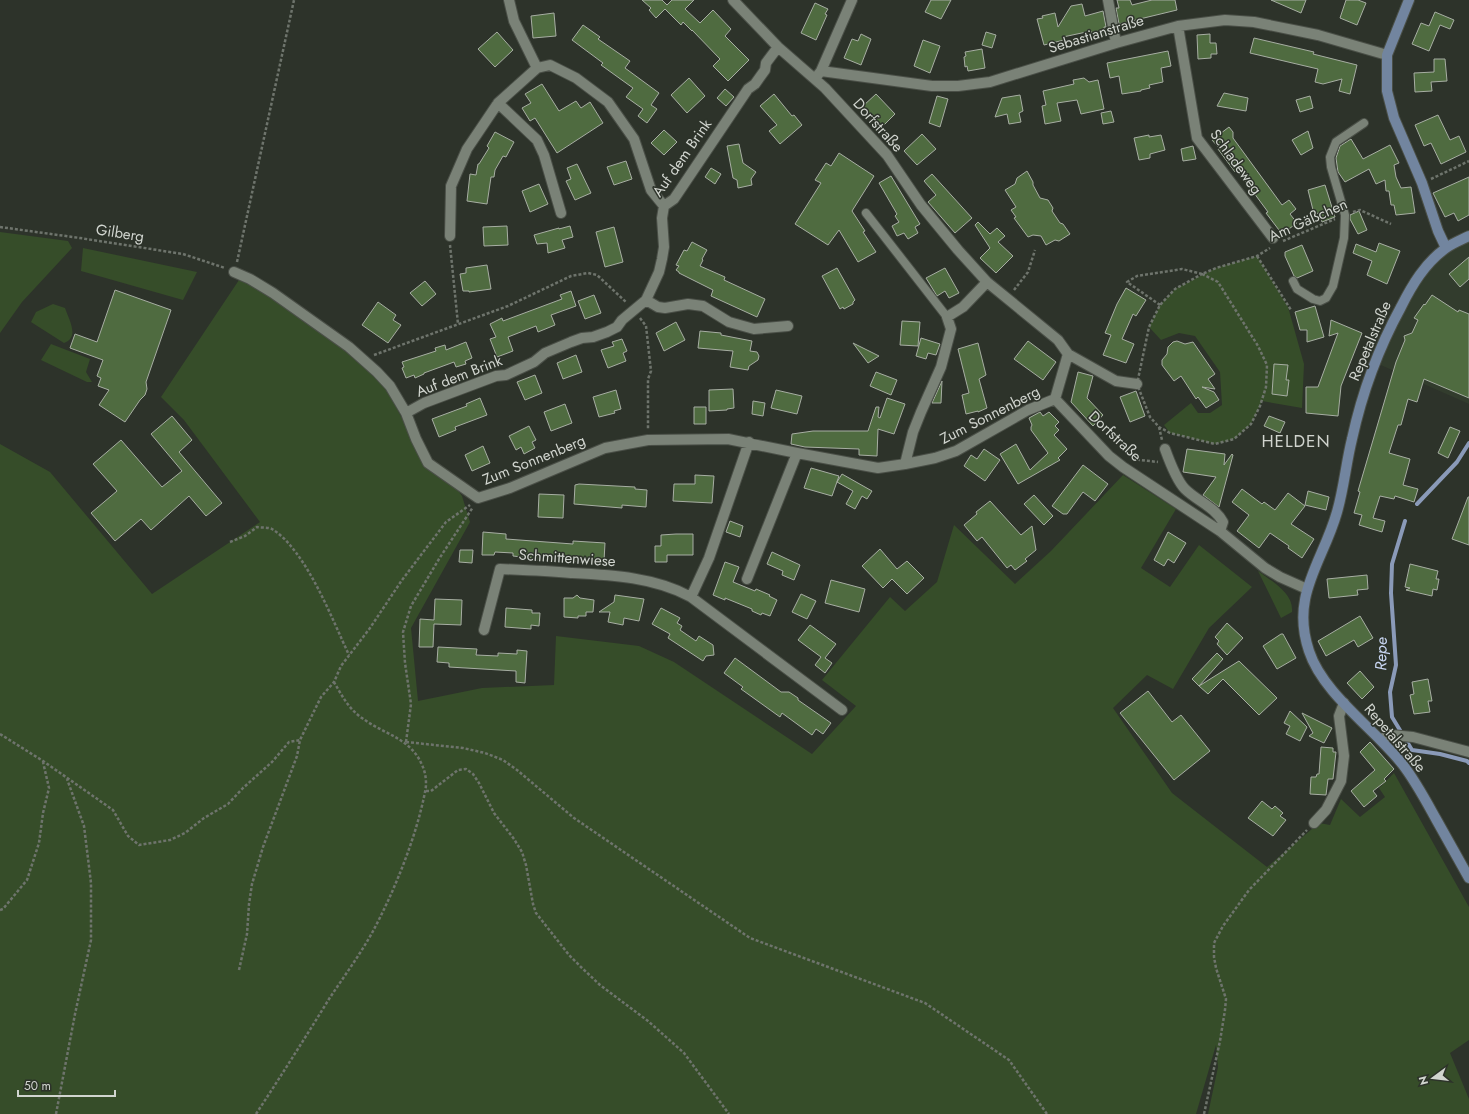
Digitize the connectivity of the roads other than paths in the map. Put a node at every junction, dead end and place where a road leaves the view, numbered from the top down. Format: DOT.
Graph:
graph roads {
  1 [pos="509,0"];
  2 [pos="733,0"];
  3 [pos="852,0"];
  4 [pos="1108,0"];
  5 [pos="1408,0"];
  6 [pos="1178,26"];
  7 [pos="1116,43"];
  8 [pos="778,48"];
  9 [pos="1387,55"];
  10 [pos="537,68"];
  11 [pos="818,75"];
  12 [pos="498,103"];
  13 [pos="1364,123"];
  14 [pos="664,206"];
  15 [pos="561,213"];
  16 [pos="866,213"];
  17 [pos="450,236"];
  18 [pos="1469,236"];
  19 [pos="1274,243"];
  20 [pos="1446,248"];
  21 [pos="234,272"];
  22 [pos="1293,281"];
  23 [pos="987,282"];
  24 [pos="646,300"];
  25 [pos="947,317"];
  26 [pos="788,326"];
  27 [pos="1068,354"];
  28 [pos="1137,384"];
  29 [pos="1055,399"];
  30 [pos="406,413"];
  31 [pos="749,442"];
  32 [pos="1165,449"];
  33 [pos="797,453"];
  34 [pos="905,464"];
  35 [pos="1220,531"];
  36 [pos="747,579"];
  37 [pos="1307,589"];
  38 [pos="691,597"];
  39 [pos="484,630"];
  40 [pos="1344,703"];
  41 [pos="842,710"];
  42 [pos="1381,739"];
  43 [pos="1469,752"];
  44 [pos="1314,823"];
  45 [pos="1469,878"];
  1 -- 10 [label="street"];
  2 -- 8 [label="street, Dorfstraße"];
  3 -- 11 [label="street"];
  4 -- 7 [label="street"];
  5 -- 9 [label="main road"];
  6 -- 7 [label="street, Sebastianstraße"];
  6 -- 9 [label="street, Sebastianstraße"];
  6 -- 19 [label="street, Schladeweg"];
  7 -- 11 [label="street, Sebastianstraße"];
  8 -- 11 [label="street, Dorfstraße"];
  8 -- 14 [label="street, Auf dem Brink"];
  9 -- 20 [label="main road"];
  10 -- 12 [label="street"];
  10 -- 14 [label="street"];
  11 -- 23 [label="street, Dorfstraße"];
  12 -- 15 [label="street"];
  12 -- 17 [label="street"];
  13 -- 22 [label="lane"];
  14 -- 24 [label="street, Auf dem Brink"];
  16 -- 25 [label="lane"];
  18 -- 20 [label="main road, Repetalstraße"];
  20 -- 37 [label="main road, Repetalstraße"];
  21 -- 30 [label="street, Zum Sonnenberg"];
  23 -- 25 [label="street"];
  23 -- 27 [label="street, Dorfstraße"];
  24 -- 26 [label="street"];
  24 -- 30 [label="street, Auf dem Brink"];
  25 -- 34 [label="street"];
  27 -- 28 [label="street"];
  27 -- 29 [label="street"];
  29 -- 34 [label="street, Zum Sonnenberg"];
  29 -- 35 [label="street, Dorfstraße"];
  30 -- 31 [label="street, Zum Sonnenberg"];
  31 -- 33 [label="street, Zum Sonnenberg"];
  31 -- 38 [label="street"];
  32 -- 35 [label="street"];
  33 -- 34 [label="street, Zum Sonnenberg"];
  33 -- 36 [label="street"];
  35 -- 37 [label="street, Dorfstraße"];
  37 -- 40 [label="main road, Repetalstraße"];
  38 -- 39 [label="street, Schmittenwiese"];
  38 -- 41 [label="street, Schmittenwiese"];
  40 -- 42 [label="main road, Repetalstraße"];
  40 -- 44 [label="street, Repetalstraße"];
  42 -- 43 [label="street"];
  42 -- 45 [label="main road, Repetalstraße"];
}
